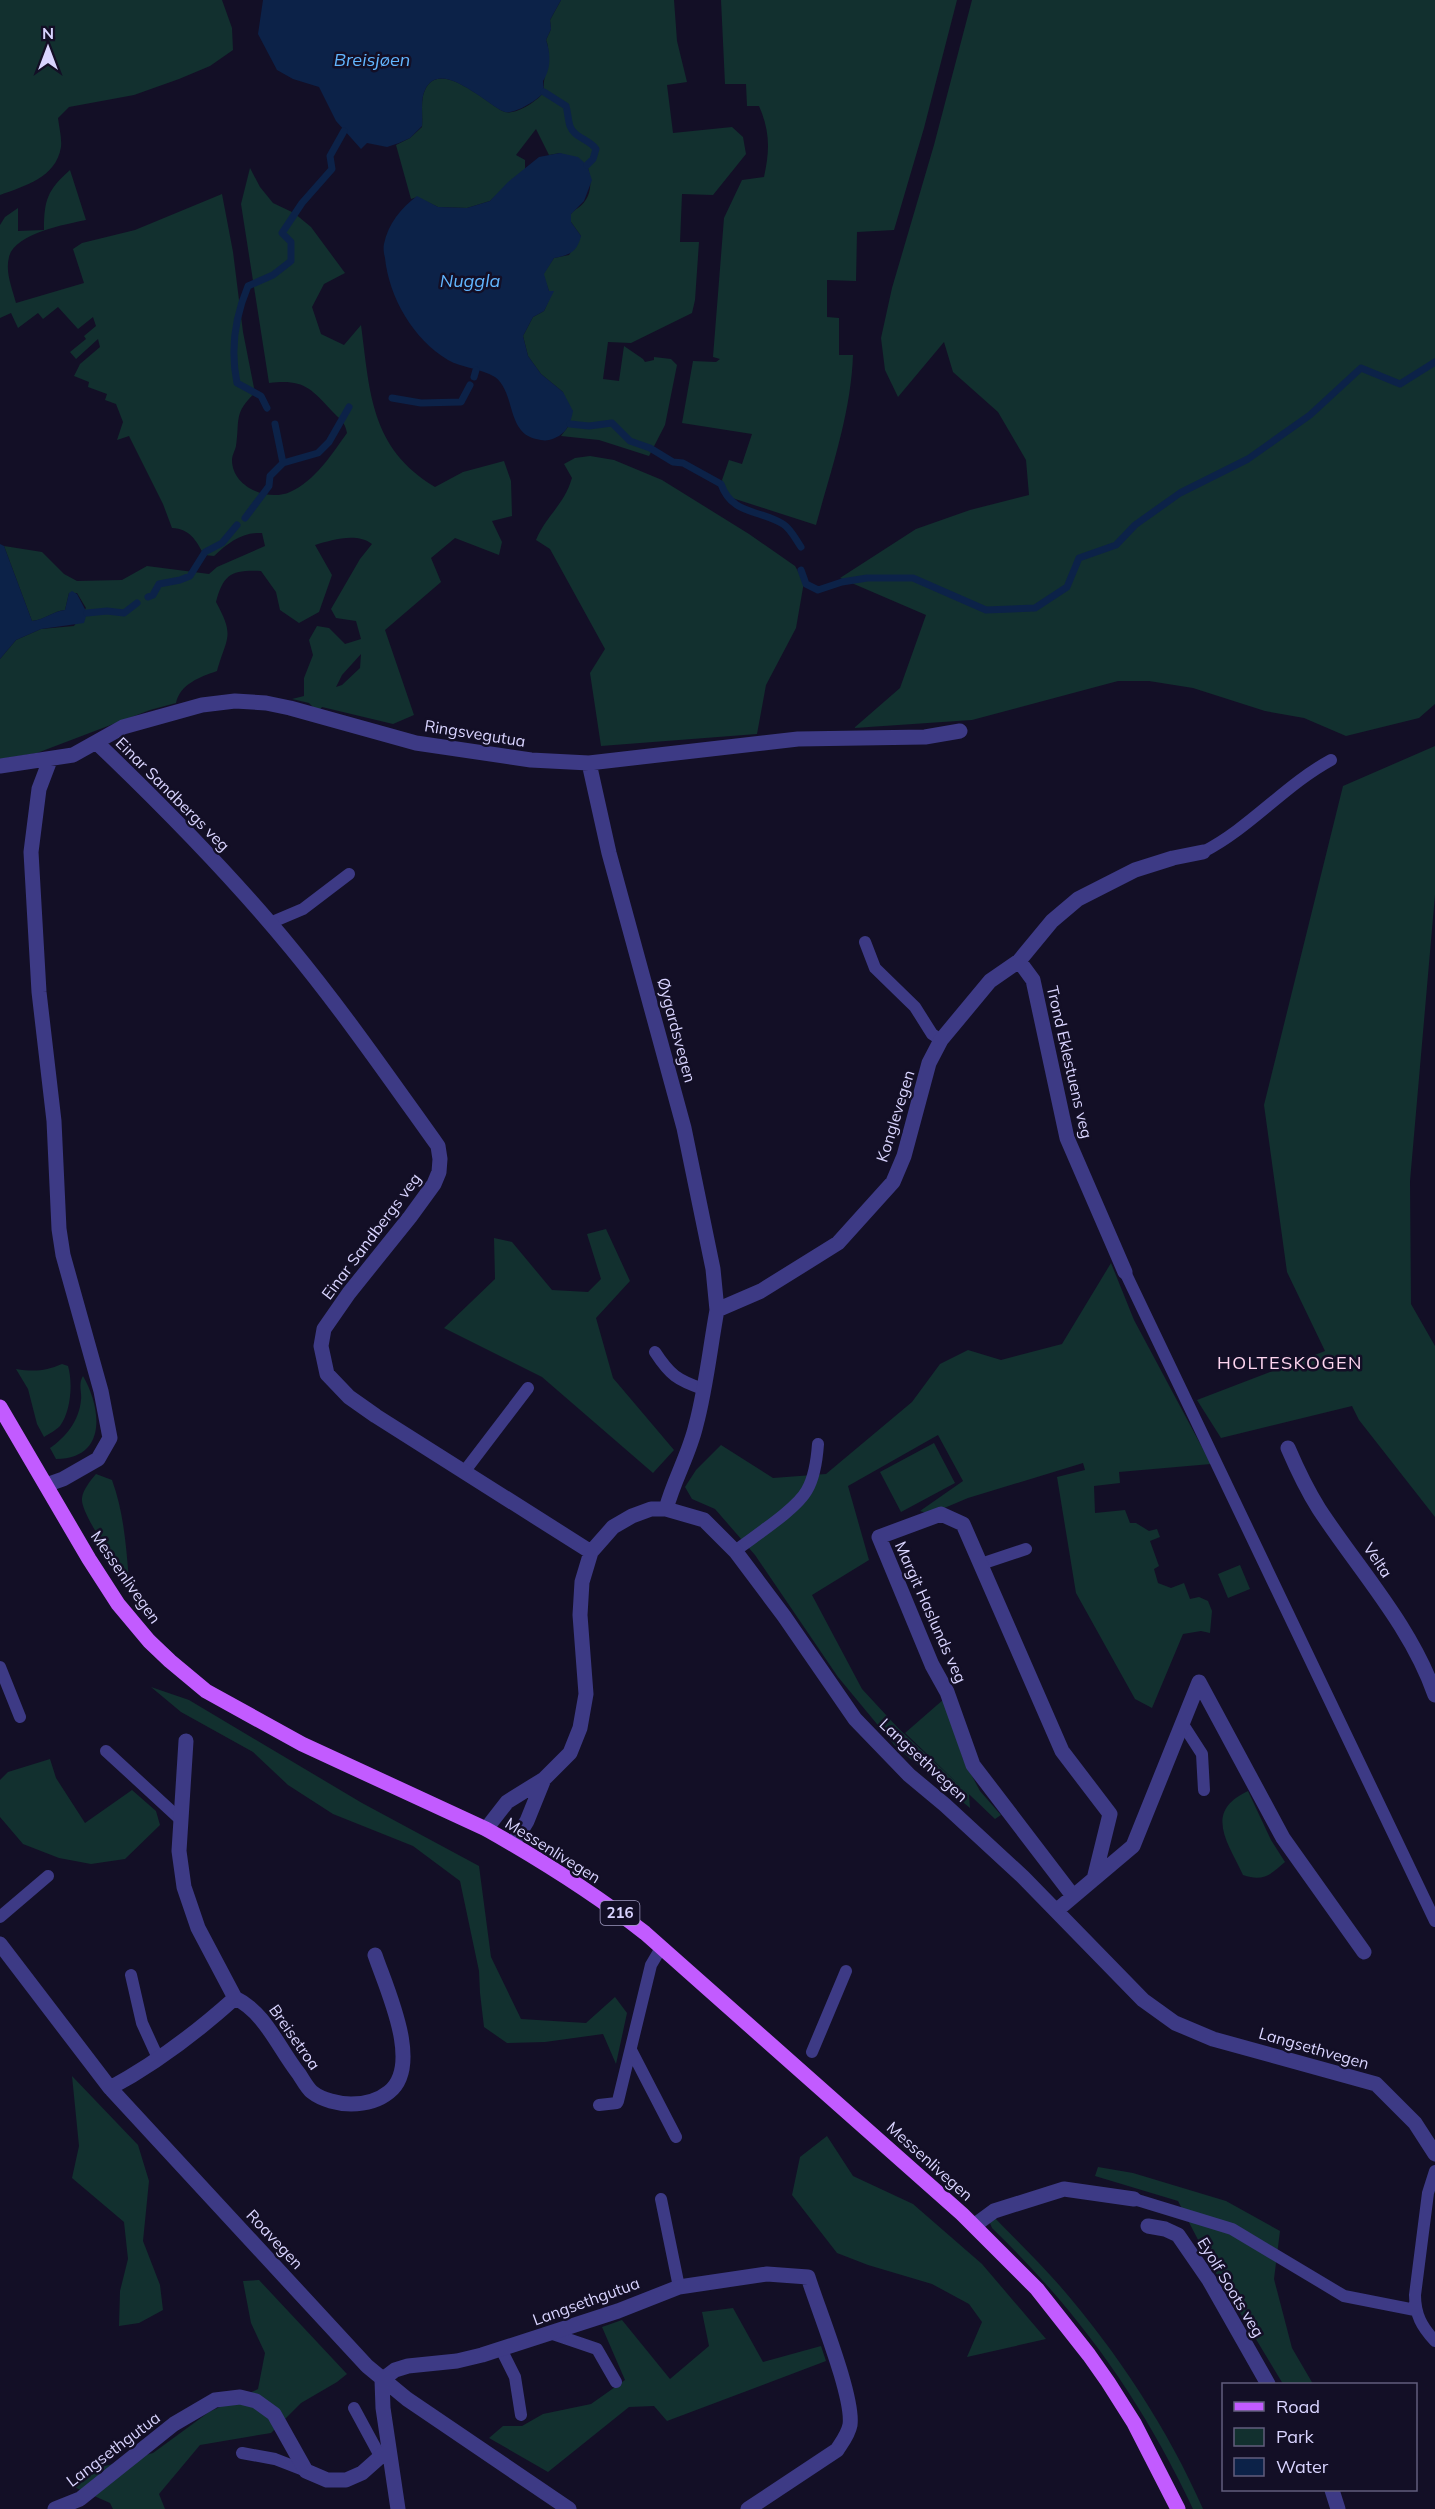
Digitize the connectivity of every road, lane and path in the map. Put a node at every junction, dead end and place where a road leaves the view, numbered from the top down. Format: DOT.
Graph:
graph roads {
  1 [pos="960,731"];
  2 [pos="97,743"];
  3 [pos="50,760"];
  4 [pos="1331,760"];
  5 [pos="589,763"];
  6 [pos="0,766"];
  7 [pos="1203,852"];
  8 [pos="349,874"];
  9 [pos="270,923"];
  10 [pos="866,942"];
  11 [pos="1019,961"];
  12 [pos="941,1040"];
  13 [pos="1125,1272"];
  14 [pos="717,1310"];
  15 [pos="655,1352"];
  16 [pos="528,1388"];
  17 [pos="703,1389"];
  18 [pos="0,1407"];
  19 [pos="818,1444"];
  20 [pos="1288,1448"];
  21 [pos="464,1472"];
  22 [pos="45,1485"];
  23 [pos="666,1509"];
  24 [pos="1026,1549"];
  25 [pos="735,1551"];
  26 [pos="591,1552"];
  27 [pos="981,1564"];
  28 [pos="0,1667"];
  29 [pos="1435,1695"];
  30 [pos="20,1717"];
  31 [pos="1182,1723"];
  32 [pos="186,1742"];
  33 [pos="106,1751"];
  34 [pos="544,1779"];
  35 [pos="1204,1791"];
  36 [pos="181,1820"];
  37 [pos="486,1829"];
  38 [pos="513,1844"];
  39 [pos="48,1876"];
  40 [pos="1094,1879"];
  41 [pos="1073,1896"];
  42 [pos="1056,1911"];
  43 [pos="0,1917"];
  44 [pos="1435,1921"];
  45 [pos="0,1944"];
  46 [pos="661,1948"];
  47 [pos="1364,1952"];
  48 [pos="375,1955"];
  49 [pos="846,1971"];
  50 [pos="131,1975"];
  51 [pos="235,1998"];
  52 [pos="631,2050"];
  53 [pos="812,2052"];
  54 [pos="158,2058"];
  55 [pos="110,2088"];
  56 [pos="599,2105"];
  57 [pos="676,2137"];
  58 [pos="1435,2154"];
  59 [pos="1435,2171"];
  60 [pos="661,2199"];
  61 [pos="1134,2199"];
  62 [pos="975,2225"];
  63 [pos="1148,2226"];
  64 [pos="679,2288"];
  65 [pos="1415,2310"];
  66 [pos="550,2333"];
  67 [pos="1435,2341"];
  68 [pos="501,2349"];
  69 [pos="382,2380"];
  70 [pos="616,2382"];
  71 [pos="1267,2383"];
  72 [pos="354,2408"];
  73 [pos="521,2415"];
  74 [pos="384,2452"];
  75 [pos="242,2453"];
  76 [pos="306,2471"];
  77 [pos="1332,2491"];
  78 [pos="55,2509"];
  79 [pos="398,2509"];
  80 [pos="569,2509"];
  81 [pos="748,2509"];
  82 [pos="1178,2509"];
  83 [pos="1338,2509"];
  1 -- 5 [label="street, Ringsvegutua"];
  2 -- 3 [label="street, Ringsvegutua"];
  2 -- 5 [label="street, Ringsvegutua"];
  2 -- 9 [label="street, Einar Sandbergs veg"];
  3 -- 6 [label="street, Ringsvegutua"];
  3 -- 22 [label="street"];
  4 -- 7 [label="lane"];
  5 -- 14 [label="street, Øygardsvegen"];
  7 -- 11 [label="street, Konglevegen"];
  8 -- 9 [label="lane"];
  9 -- 21 [label="street, Einar Sandbergs veg"];
  10 -- 12 [label="lane"];
  11 -- 12 [label="street, Konglevegen"];
  11 -- 13 [label="street, Trond Eklestuens veg"];
  12 -- 14 [label="street, Konglevegen"];
  13 -- 44 [label="lane"];
  14 -- 17 [label="street"];
  15 -- 17 [label="lane"];
  16 -- 21 [label="lane"];
  17 -- 23 [label="street"];
  18 -- 22 [label="main road, Messenlivegen / 216"];
  19 -- 25 [label="lane"];
  20 -- 29 [label="street, Velta"];
  21 -- 26 [label="street, Einar Sandbergs veg"];
  22 -- 37 [label="main road, Messenlivegen / 216"];
  23 -- 25 [label="street, Langsethvegen"];
  23 -- 26 [label="street, Langsethvegen"];
  24 -- 27 [label="lane"];
  25 -- 42 [label="street, Langsethvegen"];
  26 -- 34 [label="street, Langsethvegen"];
  27 -- 40 [label="street, Margit Haslunds veg"];
  27 -- 41 [label="street, Margit Haslunds veg"];
  28 -- 30 [label="lane"];
  31 -- 35 [label="lane"];
  31 -- 40 [label="street"];
  31 -- 47 [label="street"];
  32 -- 36 [label="street, Breisetroa"];
  33 -- 36 [label="lane"];
  34 -- 37 [label="street, Langsethvegen"];
  34 -- 38 [label="street, Langsethvegen"];
  36 -- 51 [label="street, Breisetroa"];
  37 -- 38 [label="main road, Messenlivegen / 216"];
  38 -- 46 [label="main road, Messenlivegen / 216"];
  39 -- 43 [label="lane"];
  40 -- 41 [label="street"];
  41 -- 42 [label="street"];
  42 -- 58 [label="street, Langsethvegen"];
  45 -- 55 [label="street, Roavegen"];
  46 -- 52 [label="lane"];
  46 -- 62 [label="main road, Messenlivegen / 216"];
  48 -- 51 [label="street, Breisetroa"];
  49 -- 53 [label="lane"];
  50 -- 54 [label="lane"];
  51 -- 54 [label="street"];
  52 -- 56 [label="lane"];
  52 -- 57 [label="lane"];
  54 -- 55 [label="street"];
  55 -- 69 [label="street, Roavegen"];
  59 -- 65 [label="lane"];
  60 -- 64 [label="lane"];
  61 -- 62 [label="street"];
  61 -- 65 [label="lane"];
  62 -- 82 [label="main road, Messenlivegen / 216"];
  63 -- 71 [label="street, Eyolf Soots veg"];
  64 -- 66 [label="street, Langsethgutua"];
  64 -- 81 [label="street, Langsethgutua"];
  65 -- 67 [label="lane"];
  66 -- 68 [label="street, Langsethgutua"];
  66 -- 70 [label="lane"];
  68 -- 69 [label="street, Langsethgutua"];
  68 -- 73 [label="lane"];
  69 -- 74 [label="street"];
  69 -- 80 [label="street, Roavegen"];
  72 -- 74 [label="lane"];
  74 -- 76 [label="street"];
  74 -- 79 [label="street"];
  75 -- 76 [label="lane"];
  76 -- 78 [label="street, Langsethgutua"];
  77 -- 83 [label="street"];
}
